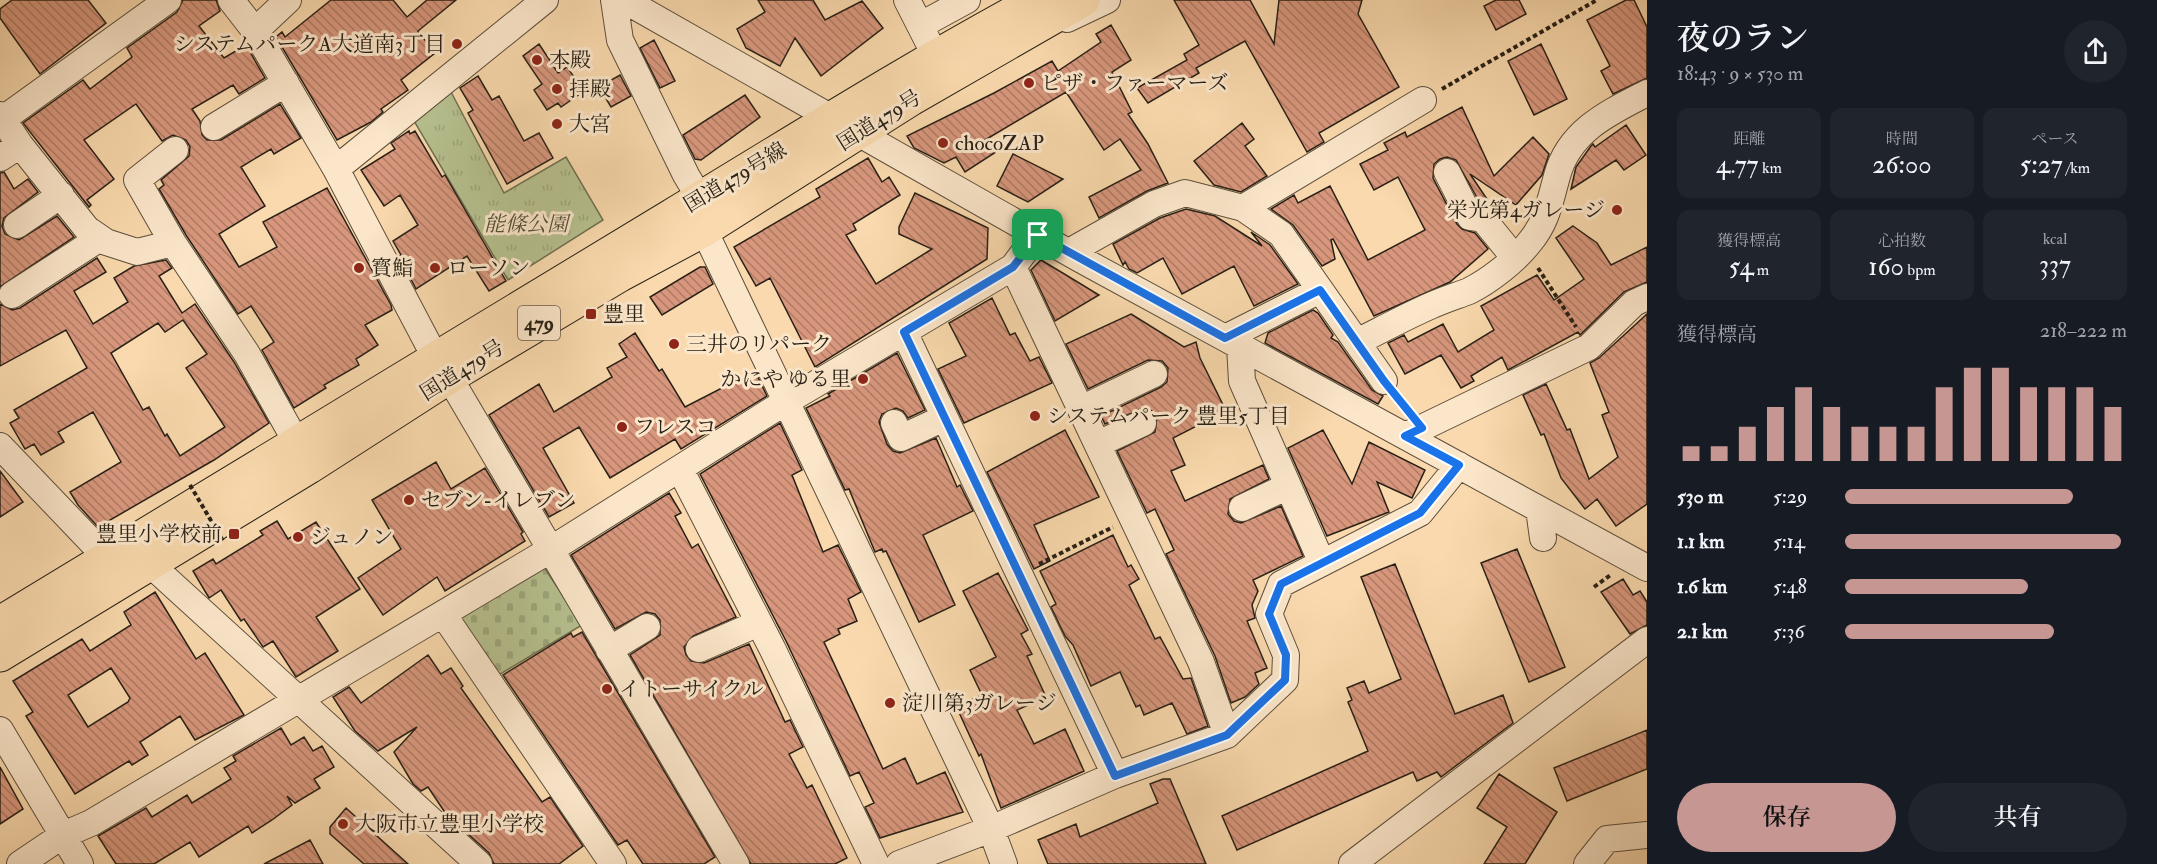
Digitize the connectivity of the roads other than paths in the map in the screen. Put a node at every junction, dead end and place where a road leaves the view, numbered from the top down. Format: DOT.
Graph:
graph roads {
  1 [pos="168,0"];
  2 [pos="231,0"];
  3 [pos="288,0"];
  4 [pos="545,0"];
  5 [pos="614,0"];
  6 [pos="624,0"];
  7 [pos="907,0"];
  8 [pos="968,0"];
  9 [pos="1037,0"];
  10 [pos="1083,0"];
  11 [pos="1107,0"];
  12 [pos="921,25"];
  13 [pos="255,31"];
  14 [pos="935,54"];
  15 [pos="972,63"];
  16 [pos="286,83"];
  17 [pos="1647,93"];
  18 [pos="1423,100"];
  19 [pos="1,117"];
  20 [pos="214,127"];
  21 [pos="844,127"];
  22 [pos="175,150"];
  23 [pos="10,152"];
  24 [pos="336,169"];
  25 [pos="1447,172"];
  26 [pos="61,195"];
  27 [pos="699,197"];
  28 [pos="1243,208"];
  29 [pos="17,225"];
  30 [pos="704,230"];
  31 [pos="1038,235"];
  32 [pos="100,238"];
  33 [pos="173,243"];
  34 [pos="1069,252"];
  35 [pos="1519,252"];
  36 [pos="1013,267"];
  37 [pos="1320,290"];
  38 [pos="12,295"];
  39 [pos="1647,297"];
  40 [pos="904,332"];
  41 [pos="1233,342"];
  42 [pos="1357,342"];
  43 [pos="442,367"];
  44 [pos="1154,374"];
  45 [pos="1384,381"];
  46 [pos="787,401"];
  47 [pos="1081,409"];
  48 [pos="944,418"];
  49 [pos="894,423"];
  50 [pos="1143,423"];
  51 [pos="1414,432"];
  52 [pos="1098,444"];
  53 [pos="298,445"];
  54 [pos="0,446"];
  55 [pos="1459,465"];
  56 [pos="680,469"];
  57 [pos="1288,486"];
  58 [pos="1242,508"];
  59 [pos="1539,509"];
  60 [pos="1543,538"];
  61 [pos="550,550"];
  62 [pos="108,559"];
  63 [pos="1322,563"];
  64 [pos="150,564"];
  65 [pos="1647,568"];
  66 [pos="443,615"];
  67 [pos="759,622"];
  68 [pos="0,623"];
  69 [pos="647,627"];
  70 [pos="1647,639"];
  71 [pos="699,649"];
  72 [pos="609,650"];
  73 [pos="0,655"];
  74 [pos="299,700"];
  75 [pos="0,730"];
  76 [pos="1227,735"];
  77 [pos="1115,776"];
  78 [pos="991,829"];
  79 [pos="63,835"];
  80 [pos="1647,835"];
  81 [pos="20,864"];
  82 [pos="80,864"];
  83 [pos="479,864"];
  84 [pos="613,864"];
  85 [pos="736,864"];
  86 [pos="876,864"];
  87 [pos="899,864"];
  88 [pos="1004,864"];
  89 [pos="1352,864"];
  90 [pos="1587,864"];
  1 -- 19 [label="street"];
  2 -- 13 [label="street"];
  3 -- 13 [label="street"];
  4 -- 24 [label="street"];
  5 -- 27 [label="street"];
  6 -- 21 [label="street"];
  7 -- 12 [label="street"];
  8 -- 12 [label="street"];
  9 -- 14 [label="highway, 国道479号線 / 479"];
  10 -- 15 [label="highway, 国道479号 / 479"];
  11 -- 15 [label="street"];
  12 -- 14 [label="street"];
  13 -- 16 [label="street"];
  14 -- 21 [label="highway, 国道479号線 / 479"];
  15 -- 21 [label="highway, 国道479号 / 479"];
  16 -- 20 [label="street"];
  16 -- 24 [label="street"];
  17 -- 35 [label="street"];
  18 -- 28 [label="street"];
  19 -- 23 [label="street"];
  21 -- 27 [label="highway, 国道479号線 / 479"];
  21 -- 30 [label="highway, 国道479号 / 479"];
  21 -- 31 [label="street"];
  22 -- 33 [label="street"];
  23 -- 26 [label="street"];
  24 -- 43 [label="street"];
  25 -- 35 [label="street"];
  26 -- 29 [label="street"];
  26 -- 32 [label="street"];
  27 -- 43 [label="highway, 国道479号線 / 479"];
  28 -- 34 [label="street"];
  28 -- 37 [label="street"];
  30 -- 43 [label="highway, 国道479号 / 479"];
  30 -- 46 [label="street"];
  31 -- 34 [label="street"];
  31 -- 36 [label="street"];
  32 -- 33 [label="street"];
  32 -- 38 [label="street"];
  33 -- 53 [label="street"];
  34 -- 41 [label="street"];
  35 -- 42 [label="street"];
  36 -- 40 [label="street"];
  36 -- 47 [label="street"];
  37 -- 41 [label="street"];
  37 -- 42 [label="street"];
  39 -- 51 [label="street"];
  40 -- 46 [label="street"];
  40 -- 48 [label="street"];
  41 -- 51 [label="street"];
  41 -- 57 [label="street"];
  42 -- 45 [label="street"];
  43 -- 53 [label="highway, 国道479号 / 479"];
  43 -- 61 [label="street"];
  43 -- 64 [label="highway, 国道479号 / 479"];
  44 -- 47 [label="street"];
  46 -- 56 [label="street"];
  46 -- 78 [label="street"];
  47 -- 52 [label="street"];
  48 -- 49 [label="street"];
  48 -- 77 [label="street"];
  50 -- 52 [label="street"];
  51 -- 55 [label="street"];
  52 -- 76 [label="street"];
  53 -- 62 [label="highway, 国道479号 / 479"];
  54 -- 62 [label="street"];
  55 -- 59 [label="street"];
  55 -- 63 [label="street"];
  56 -- 61 [label="street"];
  56 -- 67 [label="street"];
  57 -- 58 [label="street"];
  57 -- 63 [label="street"];
  59 -- 60 [label="street"];
  59 -- 65 [label="street"];
  61 -- 66 [label="street"];
  61 -- 72 [label="street"];
  62 -- 64 [label="street"];
  62 -- 68 [label="highway, 国道479号 / 479"];
  63 -- 76 [label="street"];
  64 -- 73 [label="highway, 国道479号 / 479"];
  64 -- 74 [label="street"];
  66 -- 74 [label="street"];
  66 -- 84 [label="street"];
  67 -- 71 [label="street"];
  67 -- 86 [label="street"];
  69 -- 72 [label="street"];
  70 -- 89 [label="street"];
  72 -- 85 [label="street"];
  74 -- 79 [label="street"];
  74 -- 83 [label="street"];
  75 -- 79 [label="street"];
  76 -- 77 [label="street"];
  77 -- 78 [label="street"];
  78 -- 87 [label="street"];
  78 -- 88 [label="street"];
  79 -- 81 [label="street"];
  79 -- 82 [label="street"];
  80 -- 90 [label="street"];
}
